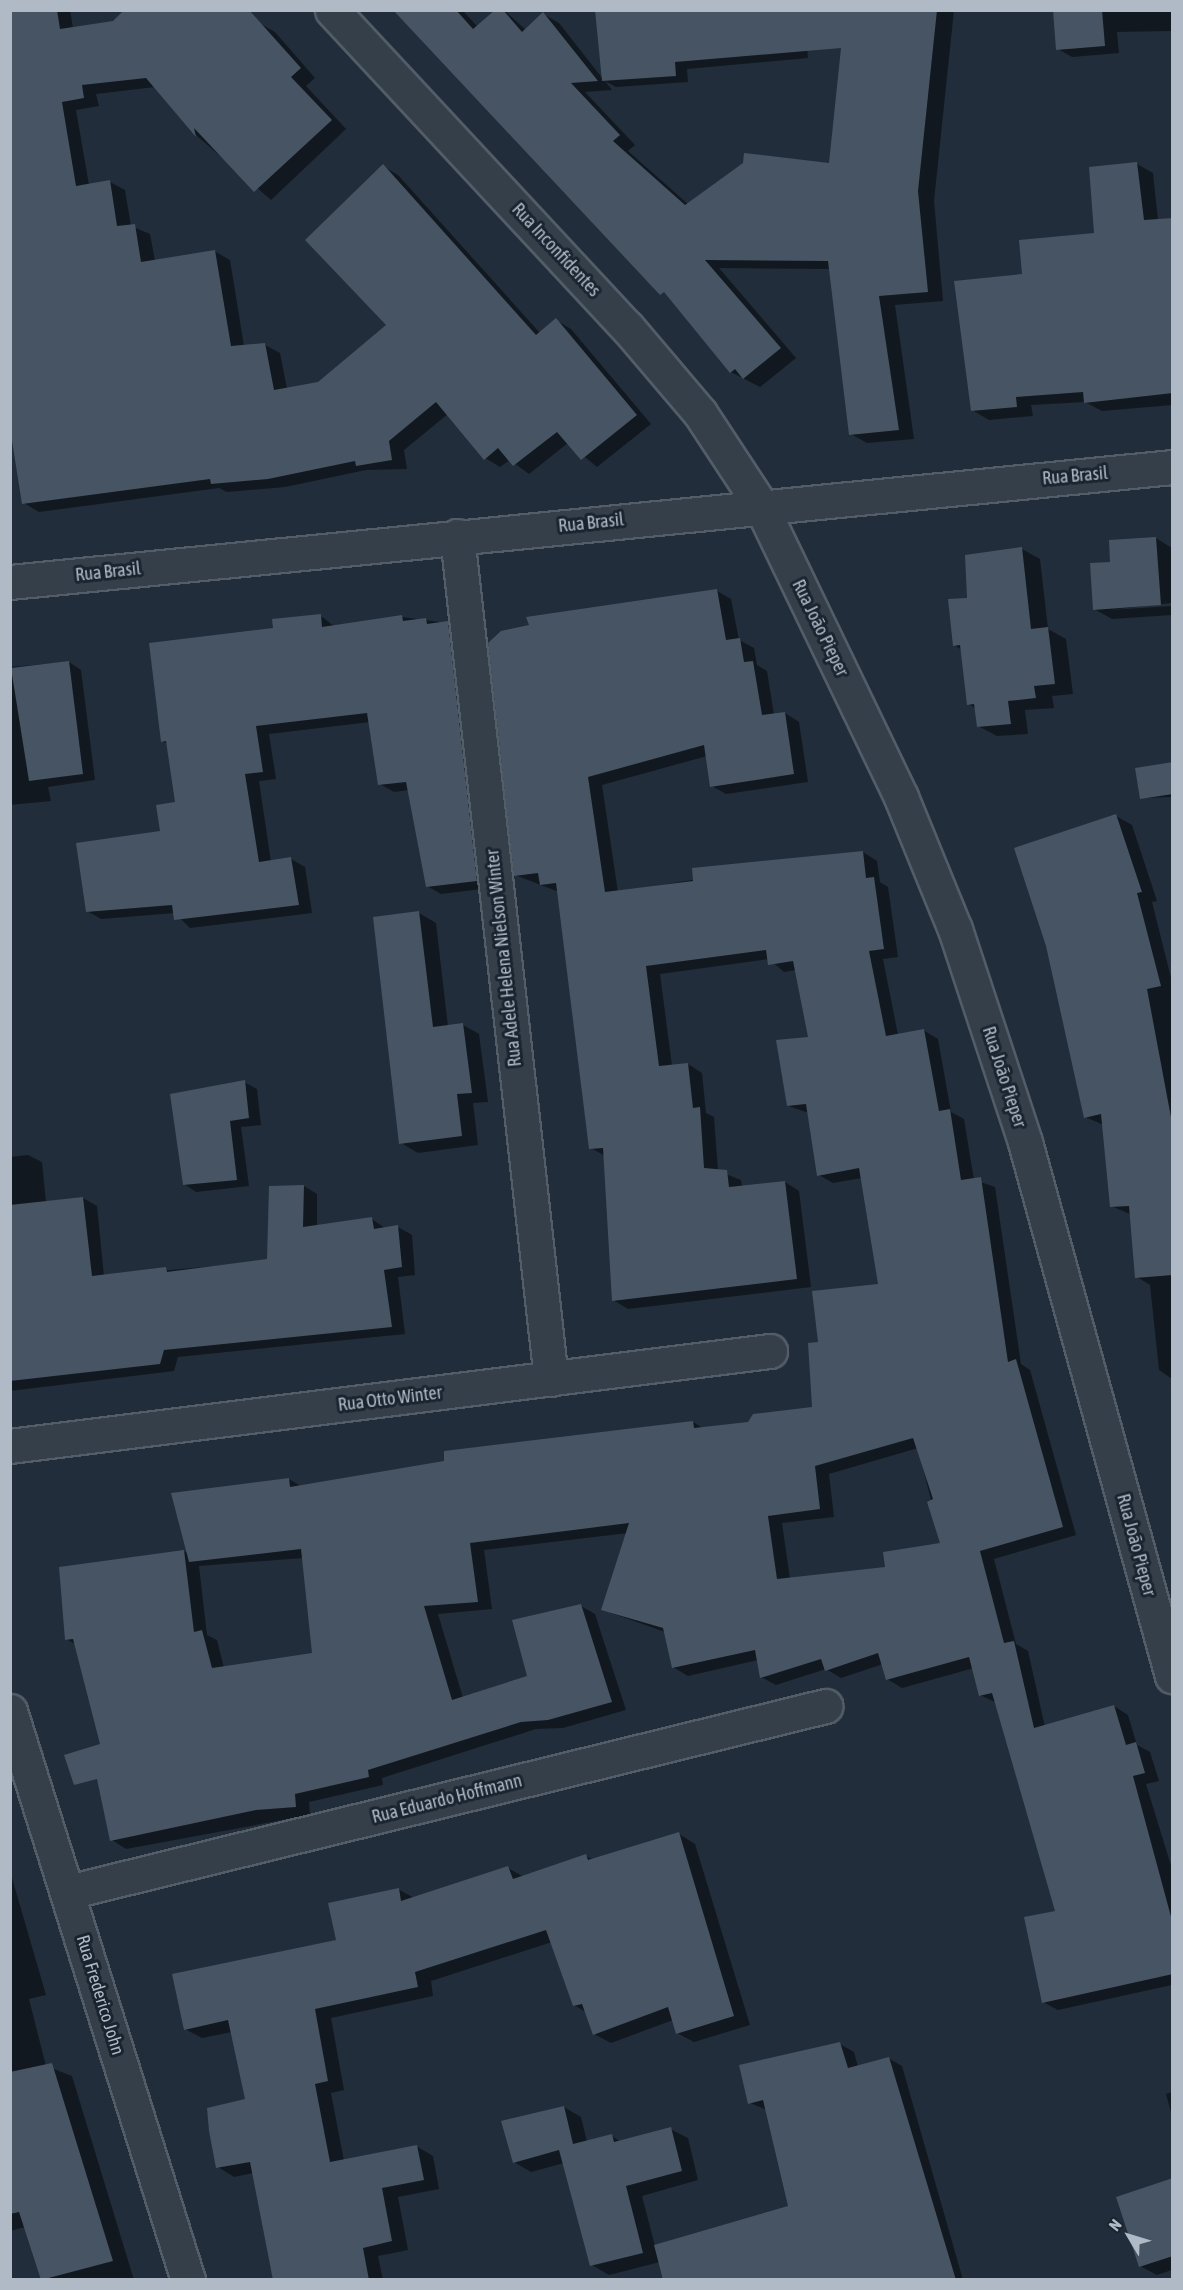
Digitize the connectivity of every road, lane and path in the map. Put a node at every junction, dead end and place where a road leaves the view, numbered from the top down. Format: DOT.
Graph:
graph roads {
  1 [pos="332,10"];
  2 [pos="1173,467"];
  3 [pos="761,506"];
  4 [pos="457,536"];
  5 [pos="10,582"];
  6 [pos="770,1351"];
  7 [pos="552,1379"];
  8 [pos="10,1446"];
  9 [pos="1173,1676"];
  10 [pos="825,1706"];
  11 [pos="10,1711"];
  12 [pos="68,1892"];
  13 [pos="188,2280"];
  1 -- 3 [label="street, Rua Inconfidentes"];
  2 -- 3 [label="street, Rua Brasil"];
  3 -- 4 [label="street, Rua Brasil"];
  3 -- 9 [label="street, Rua João Pieper"];
  4 -- 5 [label="street, Rua Brasil"];
  4 -- 7 [label="street, Rua Adele Helena Nielson Winter"];
  6 -- 7 [label="street, Rua Otto Winter"];
  7 -- 8 [label="street, Rua Otto Winter"];
  10 -- 12 [label="street, Rua Eduardo Hoffmann"];
  11 -- 12 [label="street, Rua Frederico John"];
  12 -- 13 [label="street, Rua Frederico John"];
}
